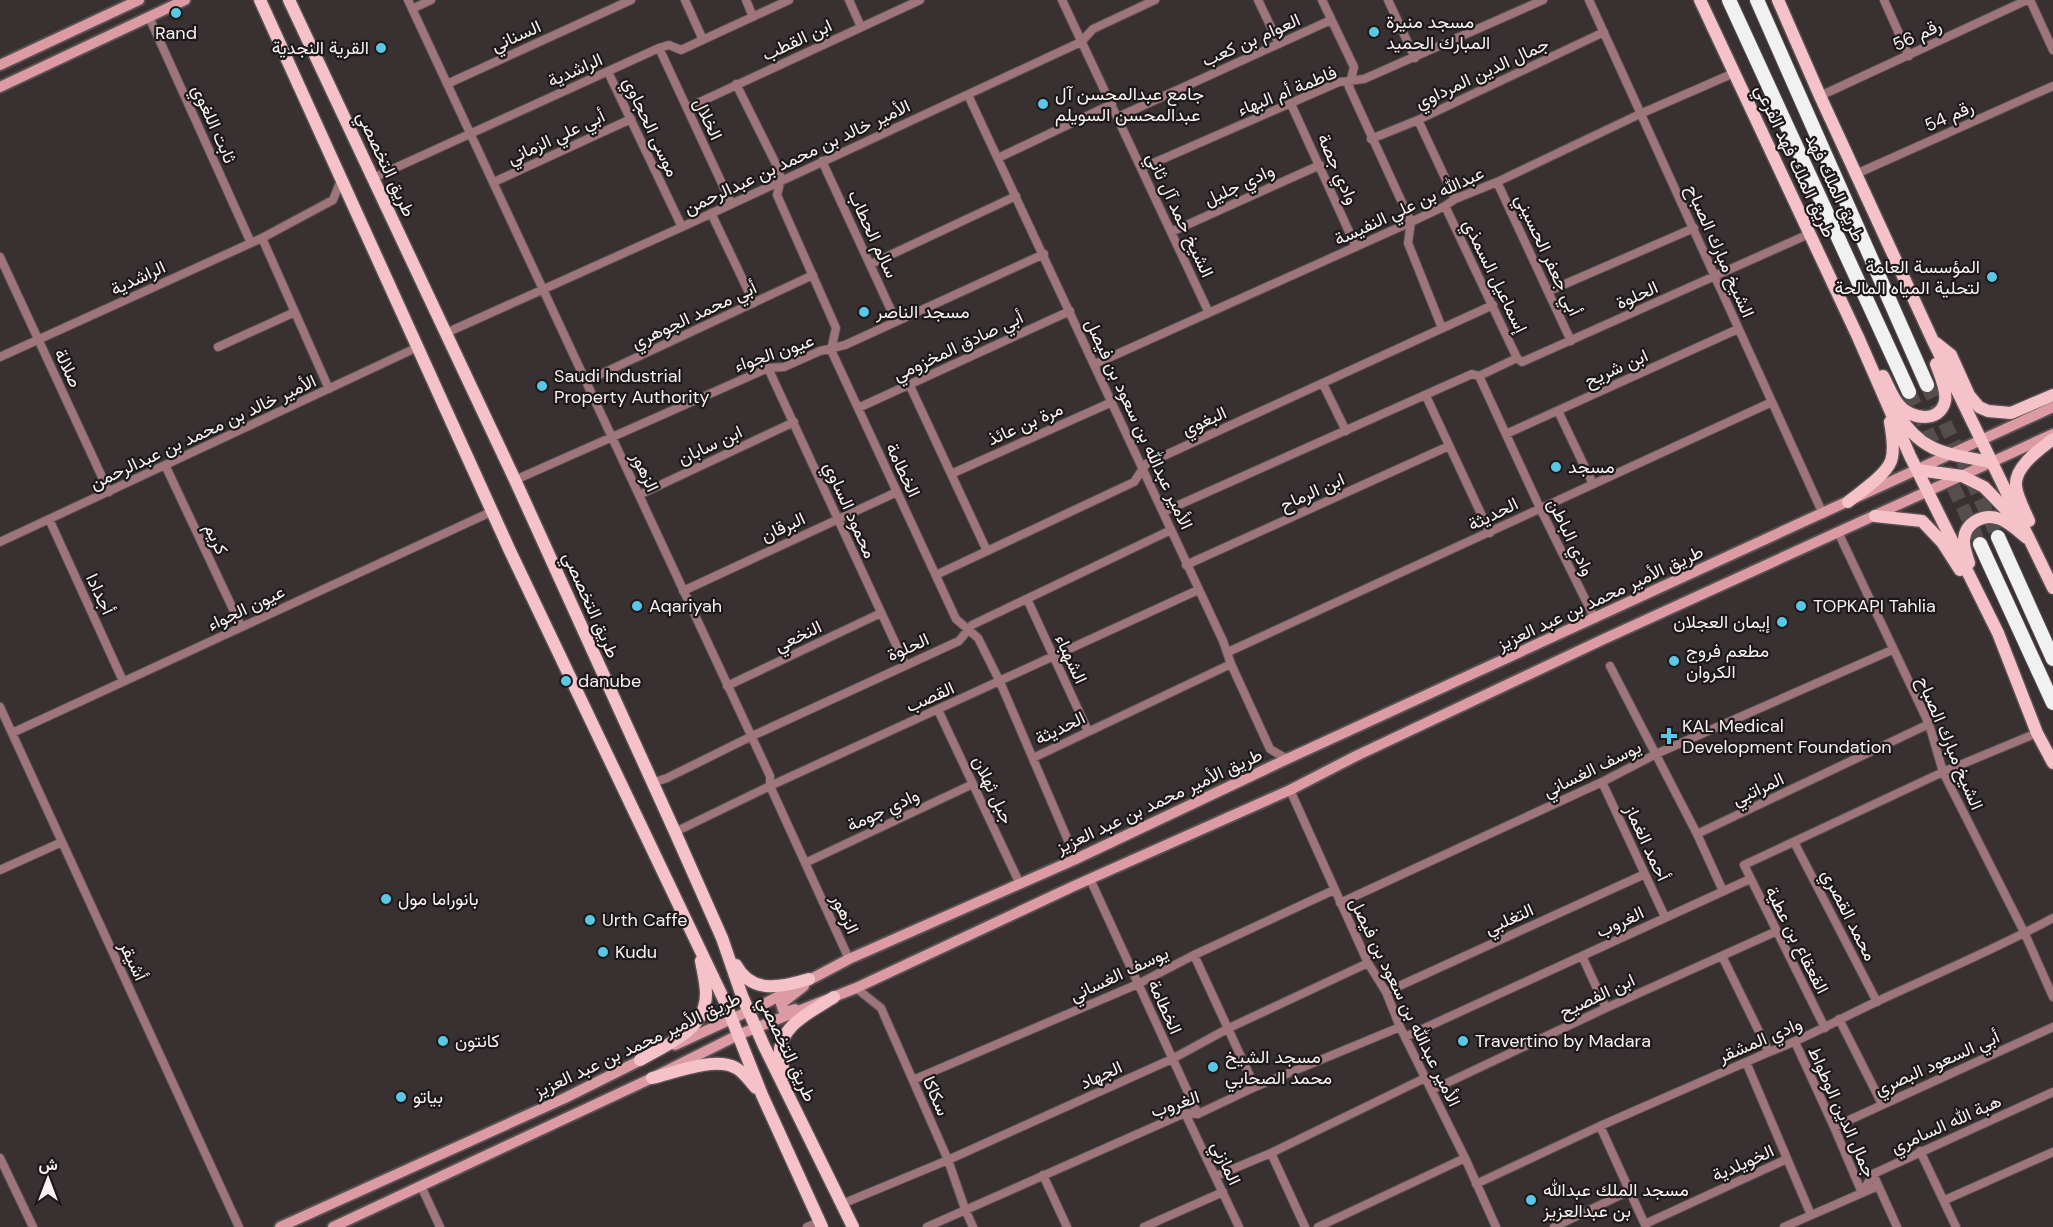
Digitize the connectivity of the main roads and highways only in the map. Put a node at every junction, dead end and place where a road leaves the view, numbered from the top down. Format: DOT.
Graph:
graph roads {
  1 [pos="138,0"];
  2 [pos="185,0"];
  3 [pos="289,0"];
  4 [pos="1700,0"];
  5 [pos="1729,0"];
  6 [pos="1757,0"];
  7 [pos="1778,0"];
  8 [pos="261,2"];
  9 [pos="0,65"];
  10 [pos="1,85"];
  11 [pos="1908,288"];
  12 [pos="1858,337"];
  13 [pos="1933,340"];
  14 [pos="1927,385"];
  15 [pos="1909,392"];
  16 [pos="2053,395"];
  17 [pos="2053,407"];
  18 [pos="2053,436"];
  19 [pos="1981,440"];
  20 [pos="1952,454"];
  21 [pos="1991,462"];
  22 [pos="1918,470"];
  23 [pos="1962,476"];
  24 [pos="1928,491"];
  25 [pos="1848,502"];
  26 [pos="1875,516"];
  27 [pos="1998,537"];
  28 [pos="2030,541"];
  29 [pos="1980,544"];
  30 [pos="2052,580"];
  31 [pos="1998,633"];
  32 [pos="2053,659"];
  33 [pos="2053,704"];
  34 [pos="2053,763"];
  35 [pos="722,938"];
  36 [pos="699,951"];
  37 [pos="809,979"];
  38 [pos="737,980"];
  39 [pos="716,983"];
  40 [pos="834,997"];
  41 [pos="815,1003"];
  42 [pos="748,1011"];
  43 [pos="731,1020"];
  44 [pos="756,1028"];
  45 [pos="738,1035"];
  46 [pos="640,1060"];
  47 [pos="652,1078"];
  48 [pos="762,1095"];
  49 [pos="792,1102"];
  50 [pos="370,1186"];
  51 [pos="379,1205"];
  52 [pos="816,1225"];
  53 [pos="280,1227"];
  54 [pos="333,1227"];
  55 [pos="853,1227"];
  1 -- 9 [label="main road"];
  2 -- 10 [label="main road"];
  3 -- 35 [label="main road, طريق التخصصي"];
  4 -- 12 [label="main road, طريق الملك فهد الفرعي"];
  5 -- 15 [label="highway, طريق الملك فهد"];
  6 -- 14 [label="highway, طريق الملك فهد"];
  7 -- 11 [label="main road"];
  8 -- 36 [label="main road, طريق التخصصي"];
  11 -- 12 [label="main road"];
  11 -- 13 [label="main road"];
  12 -- 20 [label="main road"];
  12 -- 22 [label="main road"];
  12 -- 25 [label="main road"];
  13 -- 16 [label="main road"];
  13 -- 19 [label="main road"];
  17 -- 19 [label="main road, طريق الأمير محمد بن عبد العزيز"];
  18 -- 21 [label="main road, طريق الأمير محمد بن عبد العزيز"];
  18 -- 30 [label="main road"];
  19 -- 20 [label="main road, طريق الأمير محمد بن عبد العزيز"];
  19 -- 21 [label="main road"];
  20 -- 21 [label="main road"];
  20 -- 22 [label="main road, طريق الأمير محمد بن عبد العزيز"];
  21 -- 23 [label="main road, طريق الأمير محمد بن عبد العزيز"];
  21 -- 28 [label="main road"];
  22 -- 23 [label="main road"];
  22 -- 24 [label="main road"];
  22 -- 25 [label="main road, طريق الأمير محمد بن عبد العزيز"];
  23 -- 24 [label="main road, طريق الأمير محمد بن عبد العزيز"];
  23 -- 28 [label="main road"];
  24 -- 26 [label="main road, طريق الأمير محمد بن عبد العزيز"];
  24 -- 31 [label="main road"];
  25 -- 37 [label="main road, طريق الأمير محمد بن عبد العزيز"];
  26 -- 31 [label="main road"];
  26 -- 40 [label="main road, طريق الأمير محمد بن عبد العزيز"];
  27 -- 32 [label="highway"];
  28 -- 30 [label="main road"];
  28 -- 31 [label="main road"];
  29 -- 33 [label="highway"];
  31 -- 34 [label="main road"];
  35 -- 37 [label="main road"];
  35 -- 38 [label="main road, طريق التخصصي"];
  36 -- 39 [label="main road, طريق التخصصي"];
  36 -- 46 [label="main road"];
  37 -- 41 [label="main road"];
  37 -- 42 [label="main road, طريق الأمير محمد بن عبد العزيز"];
  38 -- 39 [label="main road"];
  38 -- 42 [label="main road, طريق التخصصي"];
  39 -- 43 [label="main road, طريق التخصصي"];
  40 -- 41 [label="main road, طريق الأمير محمد بن عبد العزيز"];
  40 -- 49 [label="main road"];
  41 -- 44 [label="main road, طريق الأمير محمد بن عبد العزيز"];
  42 -- 43 [label="main road, طريق الأمير محمد بن عبد العزيز"];
  42 -- 44 [label="main road, طريق التخصصي"];
  43 -- 45 [label="main road, طريق التخصصي"];
  43 -- 46 [label="main road, طريق الأمير محمد بن عبد العزيز"];
  44 -- 45 [label="main road, طريق الأمير محمد بن عبد العزيز"];
  44 -- 49 [label="main road, طريق التخصصي"];
  45 -- 47 [label="main road, طريق الأمير محمد بن عبد العزيز"];
  45 -- 48 [label="main road, طريق التخصصي"];
  46 -- 50 [label="main road, طريق الأمير محمد بن عبد العزيز"];
  47 -- 48 [label="main road"];
  47 -- 51 [label="main road, طريق الأمير محمد بن عبد العزيز"];
  48 -- 52 [label="main road, طريق التخصصي"];
  49 -- 55 [label="main road, طريق التخصصي"];
  50 -- 51 [label="main road"];
  50 -- 53 [label="main road, طريق الأمير محمد بن عبد العزيز"];
  51 -- 54 [label="main road, طريق الأمير محمد بن عبد العزيز"];
}
